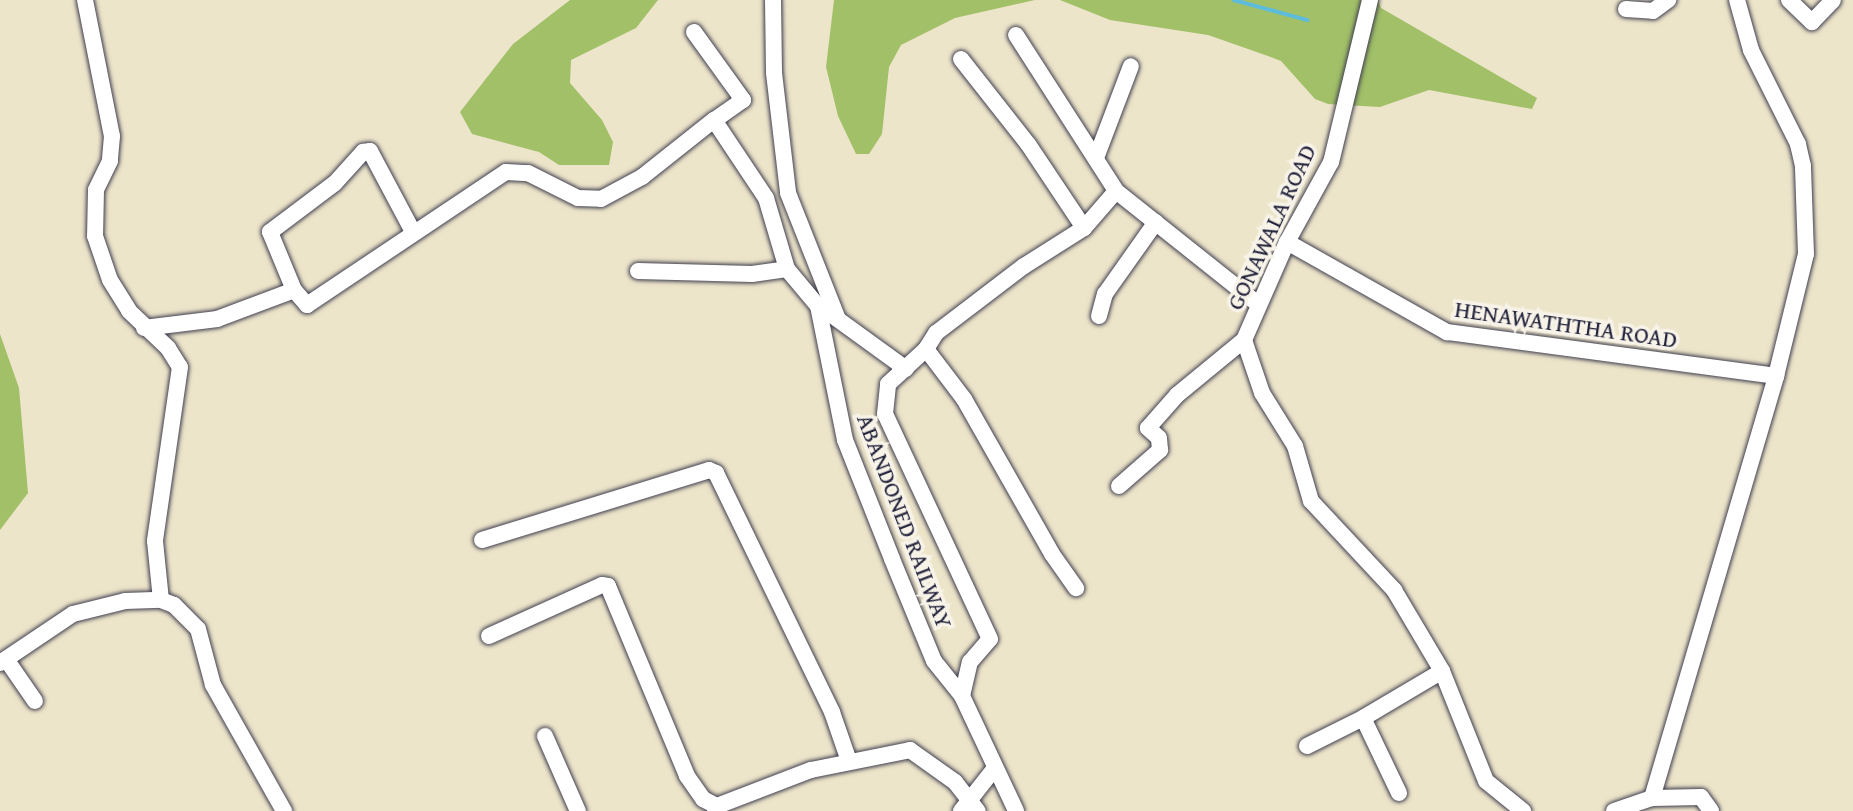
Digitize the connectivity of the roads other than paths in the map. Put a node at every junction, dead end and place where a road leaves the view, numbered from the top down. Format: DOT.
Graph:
graph roads {
  1 [pos="85,0"];
  2 [pos="773,0"];
  3 [pos="1370,0"];
  4 [pos="1668,0"];
  5 [pos="1789,0"];
  6 [pos="1833,0"];
  7 [pos="1741,1"];
  8 [pos="1626,9"];
  9 [pos="694,32"];
  10 [pos="1016,35"];
  11 [pos="961,59"];
  12 [pos="1131,66"];
  13 [pos="714,120"];
  14 [pos="1096,158"];
  15 [pos="1116,191"];
  16 [pos="1156,222"];
  17 [pos="1084,228"];
  18 [pos="412,230"];
  19 [pos="1287,242"];
  20 [pos="787,269"];
  21 [pos="638,271"];
  22 [pos="294,290"];
  23 [pos="1258,304"];
  24 [pos="818,306"];
  25 [pos="1099,316"];
  26 [pos="838,320"];
  27 [pos="144,328"];
  28 [pos="1244,340"];
  29 [pos="926,349"];
  30 [pos="906,369"];
  31 [pos="1776,376"];
  32 [pos="1119,486"];
  33 [pos="482,540"];
  34 [pos="1076,588"];
  35 [pos="161,600"];
  36 [pos="489,636"];
  37 [pos="3,661"];
  38 [pos="1442,671"];
  39 [pos="962,696"];
  40 [pos="35,701"];
  41 [pos="1363,718"];
  42 [pos="545,736"];
  43 [pos="1307,746"];
  44 [pos="849,761"];
  45 [pos="994,769"];
  46 [pos="1399,793"];
  47 [pos="1652,798"];
  48 [pos="970,807"];
  49 [pos="716,809"];
  50 [pos="285,811"];
  51 [pos="578,811"];
  52 [pos="1016,811"];
  53 [pos="1523,811"];
  54 [pos="1614,811"];
  55 [pos="1711,811"];
  1 -- 27 [label="street"];
  2 -- 26 [label="street"];
  3 -- 19 [label="street, GONAWALA ROAD"];
  4 -- 8 [label="street"];
  5 -- 6 [label="street"];
  7 -- 31 [label="street"];
  9 -- 13 [label="street"];
  10 -- 14 [label="street"];
  11 -- 17 [label="street"];
  12 -- 14 [label="street"];
  13 -- 18 [label="street"];
  13 -- 20 [label="street, ABANDONED RAILWAY"];
  14 -- 15 [label="street"];
  15 -- 16 [label="street"];
  15 -- 17 [label="street"];
  16 -- 23 [label="street"];
  16 -- 25 [label="street"];
  17 -- 29 [label="street"];
  18 -- 22 [label="street"];
  18 -- 22 [label="street"];
  19 -- 23 [label="street, GONAWALA ROAD"];
  19 -- 31 [label="street, HENAWATHTHA ROAD"];
  20 -- 21 [label="street"];
  20 -- 24 [label="street, ABANDONED RAILWAY"];
  22 -- 27 [label="street"];
  23 -- 28 [label="street, GONAWALA ROAD"];
  24 -- 26 [label="street"];
  24 -- 39 [label="street, ABANDONED RAILWAY"];
  26 -- 30 [label="street"];
  27 -- 35 [label="street"];
  28 -- 32 [label="street"];
  28 -- 38 [label="street, GONAWALA ROAD"];
  29 -- 30 [label="street"];
  29 -- 34 [label="street"];
  30 -- 39 [label="street"];
  31 -- 47 [label="street"];
  33 -- 44 [label="street"];
  35 -- 37 [label="street"];
  35 -- 50 [label="street"];
  36 -- 49 [label="street"];
  37 -- 40 [label="street"];
  38 -- 41 [label="street"];
  38 -- 53 [label="street, GONAWALA ROAD"];
  39 -- 45 [label="street, ABANDONED RAILWAY"];
  41 -- 43 [label="street"];
  41 -- 46 [label="street"];
  42 -- 51 [label="street"];
  44 -- 48 [label="street"];
  44 -- 49 [label="street"];
  45 -- 48 [label="street"];
  45 -- 52 [label="street, ABANDONED RAILWAY"];
  47 -- 54 [label="street"];
  47 -- 55 [label="street"];
}
